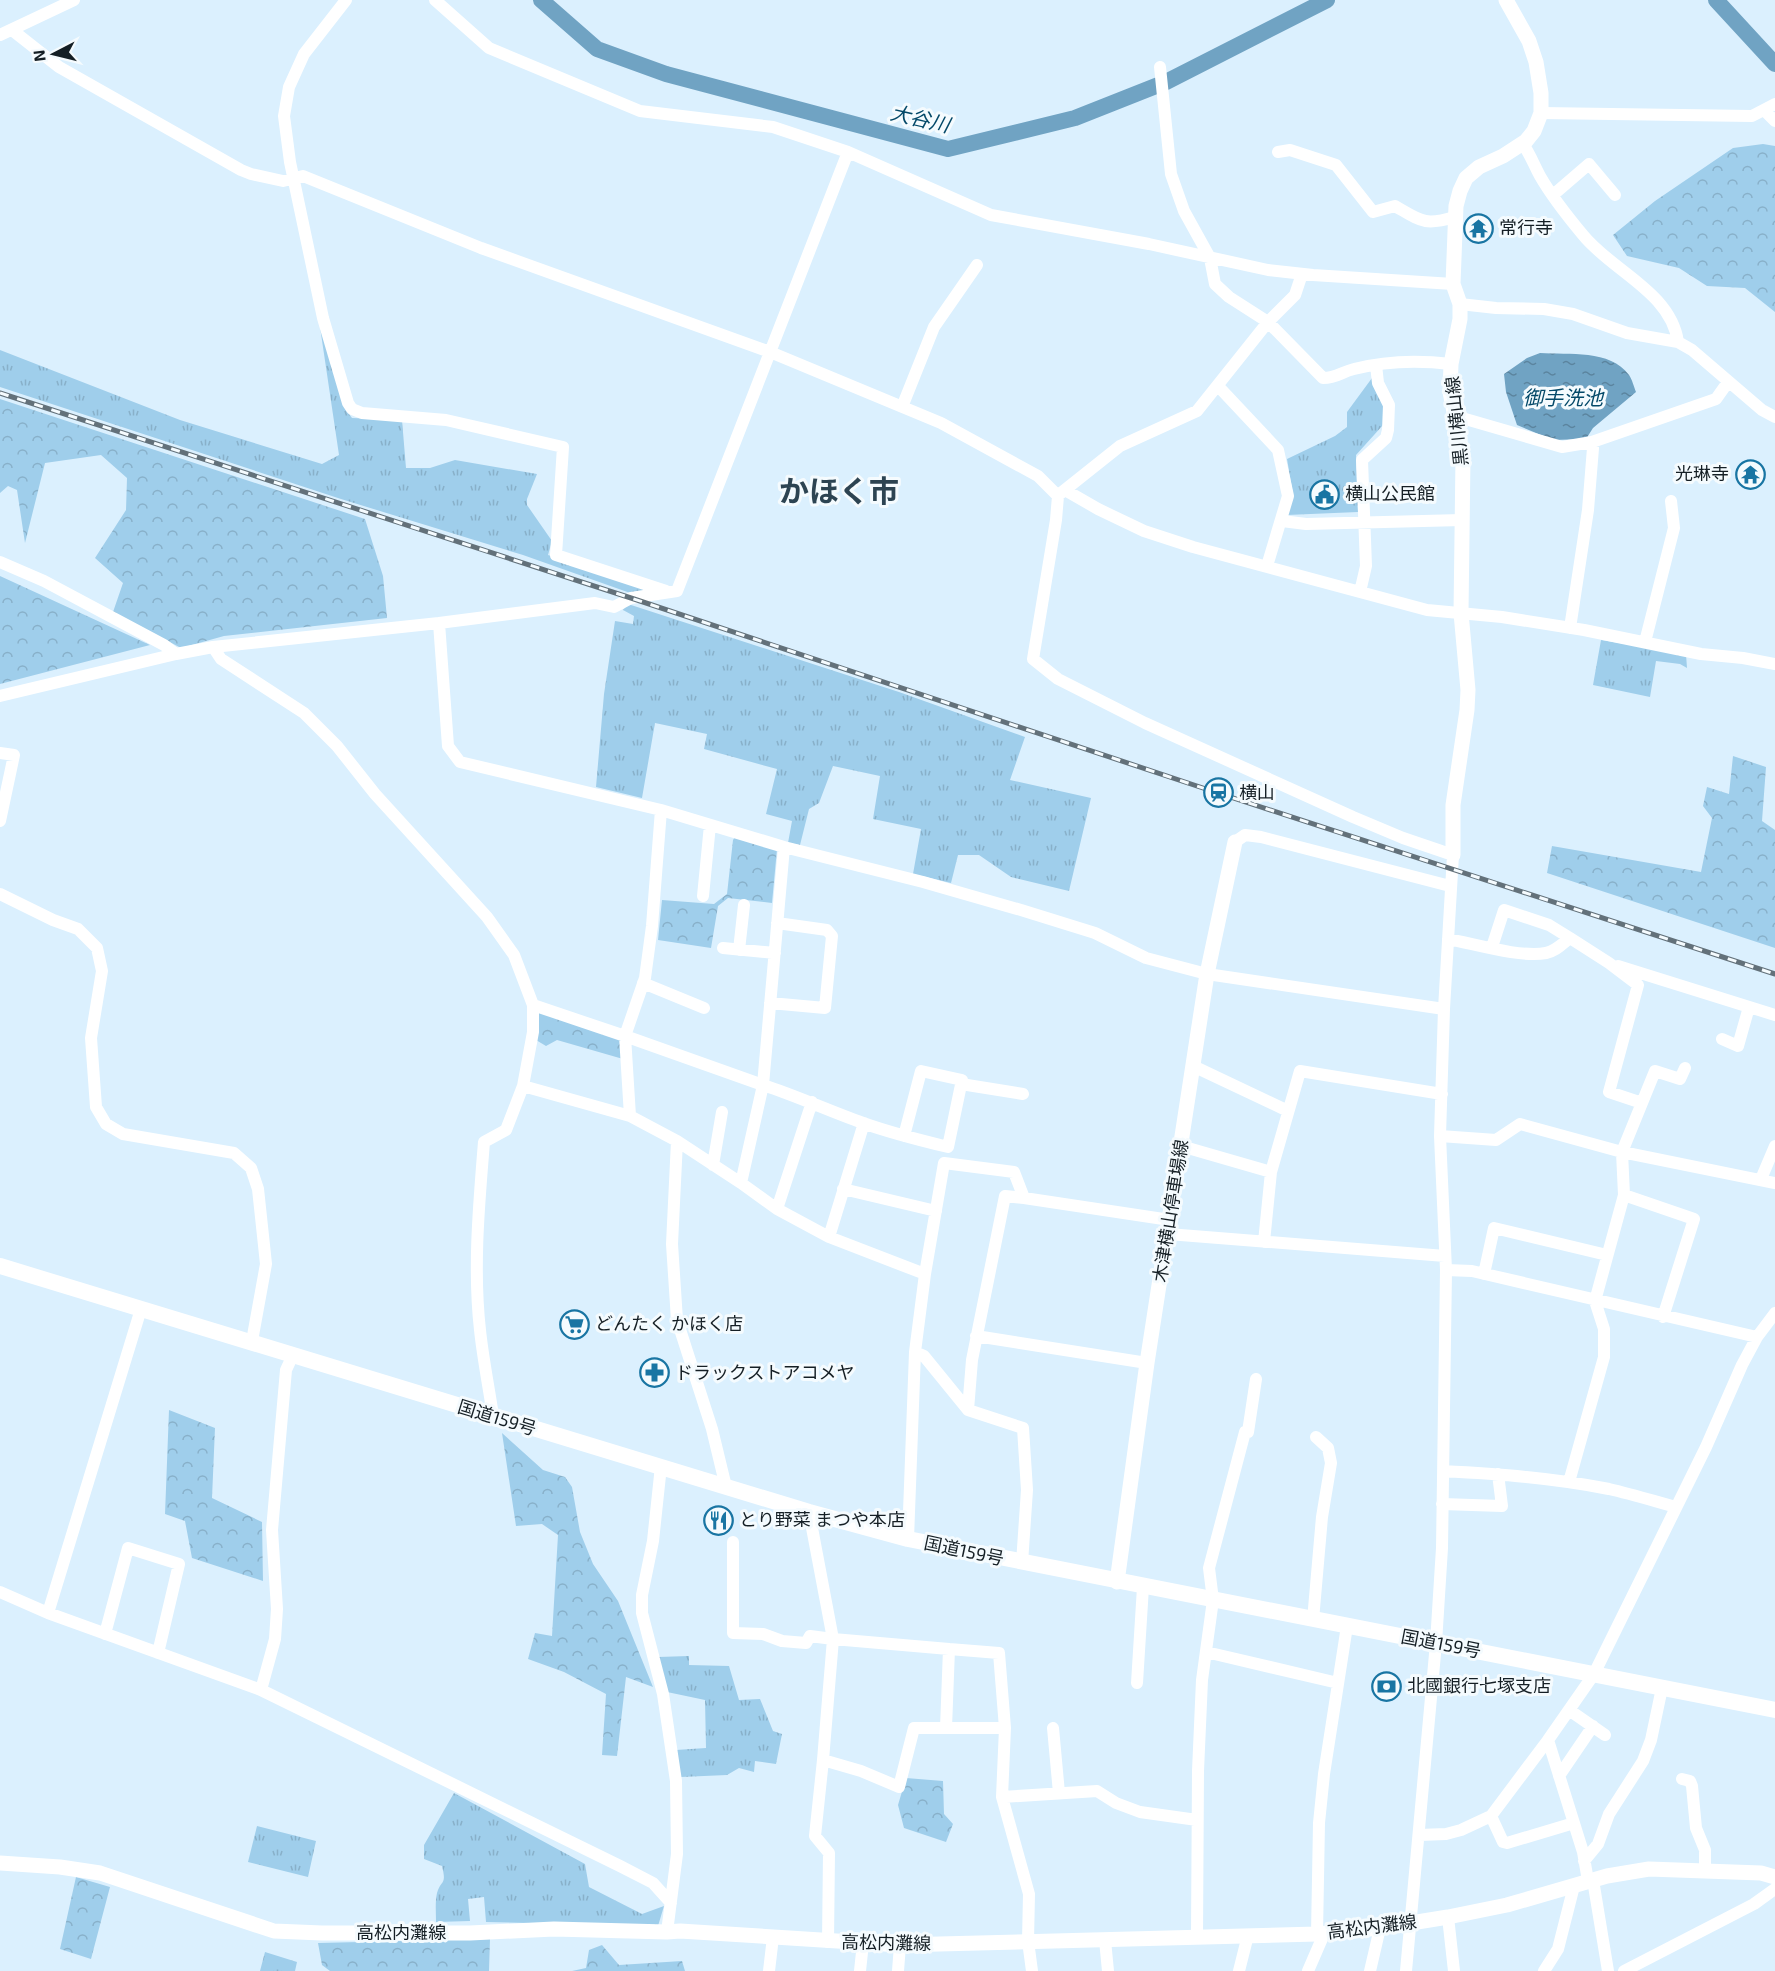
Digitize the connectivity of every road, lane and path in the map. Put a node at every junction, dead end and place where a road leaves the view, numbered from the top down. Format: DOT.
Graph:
graph roads {
  1 [pos="74,0"];
  2 [pos="346,0"];
  3 [pos="435,0"];
  4 [pos="1506,0"];
  5 [pos="6,32"];
  6 [pos="1160,70"];
  7 [pos="1771,107"];
  8 [pos="1541,112"];
  9 [pos="1775,121"];
  10 [pos="1523,144"];
  11 [pos="848,152"];
  12 [pos="1278,152"];
  13 [pos="294,179"];
  14 [pos="1553,195"];
  15 [pos="1615,195"];
  16 [pos="1455,217"];
  17 [pos="1210,258"];
  18 [pos="977,265"];
  19 [pos="1302,274"];
  20 [pos="1453,284"];
  21 [pos="1460,304"];
  22 [pos="1268,322"];
  23 [pos="1678,342"];
  24 [pos="770,352"];
  25 [pos="1451,364"];
  26 [pos="1376,365"];
  27 [pos="1728,382"];
  28 [pos="1218,386"];
  29 [pos="902,407"];
  30 [pos="1453,411"];
  31 [pos="1775,417"];
  32 [pos="1592,442"];
  33 [pos="1061,493"];
  34 [pos="1671,501"];
  35 [pos="1462,520"];
  36 [pos="1282,521"];
  37 [pos="1364,521"];
  38 [pos="0,562"];
  39 [pos="1267,566"];
  40 [pos="669,592"];
  41 [pos="1360,592"];
  42 [pos="1461,613"];
  43 [pos="439,623"];
  44 [pos="1570,628"];
  45 [pos="1645,642"];
  46 [pos="213,647"];
  47 [pos="176,654"];
  48 [pos="1775,664"];
  49 [pos="0,696"];
  50 [pos="0,753"];
  51 [pos="661,810"];
  52 [pos="0,821"];
  53 [pos="711,825"];
  54 [pos="1235,842"];
  55 [pos="784,847"];
  56 [pos="1453,855"];
  57 [pos="1450,886"];
  58 [pos="0,894"];
  59 [pos="703,896"];
  60 [pos="744,904"];
  61 [pos="777,923"];
  62 [pos="1570,938"];
  63 [pos="1448,939"];
  64 [pos="1492,947"];
  65 [pos="723,948"];
  66 [pos="740,950"];
  67 [pos="775,953"];
  68 [pos="1609,963"];
  69 [pos="1207,974"];
  70 [pos="643,983"];
  71 [pos="770,1003"];
  72 [pos="532,1005"];
  73 [pos="1749,1007"];
  74 [pos="704,1008"];
  75 [pos="1444,1009"];
  76 [pos="1775,1015"];
  77 [pos="625,1036"];
  78 [pos="1722,1039"];
  79 [pos="1193,1066"];
  80 [pos="1685,1068"];
  81 [pos="961,1083"];
  82 [pos="763,1085"];
  83 [pos="523,1086"];
  84 [pos="1023,1094"];
  85 [pos="1442,1094"];
  86 [pos="812,1102"];
  87 [pos="1642,1103"];
  88 [pos="722,1112"];
  89 [pos="1288,1112"];
  90 [pos="630,1116"];
  91 [pos="864,1123"];
  92 [pos="904,1136"];
  93 [pos="1440,1136"];
  94 [pos="677,1141"];
  95 [pos="1181,1146"];
  96 [pos="1775,1146"];
  97 [pos="948,1147"];
  98 [pos="1622,1152"];
  99 [pos="944,1163"];
  100 [pos="712,1164"];
  101 [pos="1271,1172"];
  102 [pos="741,1183"];
  103 [pos="1767,1183"];
  104 [pos="843,1189"];
  105 [pos="1624,1194"];
  106 [pos="1024,1198"];
  107 [pos="777,1209"];
  108 [pos="936,1211"];
  109 [pos="1169,1227"];
  110 [pos="829,1237"];
  111 [pos="1264,1242"];
  112 [pos="1607,1255"];
  113 [pos="1446,1256"];
  114 [pos="0,1266"];
  115 [pos="1446,1270"];
  116 [pos="1484,1274"];
  117 [pos="925,1275"];
  118 [pos="1595,1301"];
  119 [pos="141,1309"];
  120 [pos="1775,1313"];
  121 [pos="1663,1317"];
  122 [pos="976,1336"];
  123 [pos="1757,1337"];
  124 [pos="252,1341"];
  125 [pos="915,1352"];
  126 [pos="293,1355"];
  127 [pos="1148,1363"];
  128 [pos="1256,1379"];
  129 [pos="968,1410"];
  130 [pos="493,1416"];
  131 [pos="1316,1437"];
  132 [pos="661,1467"];
  133 [pos="1443,1471"];
  134 [pos="1498,1474"];
  135 [pos="1569,1482"];
  136 [pos="726,1486"];
  137 [pos="1442,1504"];
  138 [pos="1676,1508"];
  139 [pos="809,1512"];
  140 [pos="908,1539"];
  141 [pos="734,1542"];
  142 [pos="1022,1563"];
  143 [pos="1117,1582"];
  144 [pos="1143,1587"];
  145 [pos="0,1592"];
  146 [pos="1213,1600"];
  147 [pos="48,1613"];
  148 [pos="1312,1620"];
  149 [pos="1347,1626"];
  150 [pos="105,1634"];
  151 [pos="833,1639"];
  152 [pos="1436,1643"];
  153 [pos="949,1650"];
  154 [pos="1206,1652"];
  155 [pos="158,1653"];
  156 [pos="1594,1674"];
  157 [pos="1137,1683"];
  158 [pos="1338,1683"];
  159 [pos="1662,1688"];
  160 [pos="261,1690"];
  161 [pos="1569,1710"];
  162 [pos="1775,1710"];
  163 [pos="1593,1726"];
  164 [pos="946,1728"];
  165 [pos="1005,1728"];
  166 [pos="1053,1728"];
  167 [pos="1605,1735"];
  168 [pos="1548,1740"];
  169 [pos="823,1760"];
  170 [pos="1559,1776"];
  171 [pos="1682,1779"];
  172 [pos="1059,1794"];
  173 [pos="1002,1797"];
  174 [pos="1491,1816"];
  175 [pos="1197,1820"];
  176 [pos="1574,1823"];
  177 [pos="1419,1835"];
  178 [pos="1583,1857"];
  179 [pos="0,1863"];
  180 [pos="1705,1870"];
  181 [pos="1775,1877"];
  182 [pos="1590,1881"];
  183 [pos="1574,1886"];
  184 [pos="1775,1889"];
  185 [pos="670,1903"];
  186 [pos="1448,1917"];
  187 [pos="1411,1923"];
  188 [pos="1380,1928"];
  189 [pos="667,1932"];
  190 [pos="1321,1934"];
  191 [pos="1248,1935"];
  192 [pos="773,1937"];
  193 [pos="1197,1937"];
  194 [pos="1105,1940"];
  195 [pos="1028,1941"];
  196 [pos="828,1942"];
  197 [pos="863,1943"];
  198 [pos="900,1945"];
  199 [pos="769,1971"];
  200 [pos="860,1971"];
  201 [pos="898,1971"];
  202 [pos="1032,1971"];
  203 [pos="1108,1971"];
  204 [pos="1239,1971"];
  205 [pos="1308,1971"];
  206 [pos="1370,1971"];
  207 [pos="1406,1971"];
  208 [pos="1454,1971"];
  209 [pos="1544,1971"];
  210 [pos="1608,1971"];
  211 [pos="1624,1971"];
  1 -- 5 [label="street"];
  2 -- 13 [label="street"];
  3 -- 11 [label="street"];
  4 -- 8 [label="main road"];
  5 -- 13 [label="street"];
  6 -- 17 [label="street"];
  7 -- 8 [label="street"];
  7 -- 9 [label="street"];
  8 -- 10 [label="main road"];
  10 -- 14 [label="street"];
  10 -- 16 [label="main road, 黒川横山線"];
  11 -- 17 [label="street"];
  11 -- 24 [label="street"];
  12 -- 16 [label="street"];
  13 -- 24 [label="street"];
  13 -- 40 [label="street"];
  14 -- 15 [label="street"];
  14 -- 23 [label="street"];
  16 -- 20 [label="main road, 黒川横山線"];
  17 -- 19 [label="street"];
  17 -- 22 [label="street"];
  18 -- 29 [label="street"];
  19 -- 20 [label="street"];
  19 -- 22 [label="street"];
  20 -- 21 [label="main road, 黒川横山線"];
  21 -- 23 [label="street"];
  21 -- 25 [label="main road, 黒川横山線"];
  22 -- 26 [label="street"];
  22 -- 28 [label="street"];
  23 -- 27 [label="street"];
  24 -- 29 [label="street"];
  24 -- 40 [label="street"];
  25 -- 26 [label="street"];
  25 -- 30 [label="main road, 黒川横山線"];
  26 -- 37 [label="street"];
  27 -- 31 [label="street"];
  27 -- 32 [label="street"];
  28 -- 33 [label="street"];
  28 -- 36 [label="street"];
  29 -- 33 [label="street"];
  30 -- 32 [label="street"];
  30 -- 35 [label="main road, 黒川横山線"];
  32 -- 44 [label="street"];
  33 -- 39 [label="street"];
  33 -- 56 [label="street"];
  34 -- 45 [label="street"];
  35 -- 37 [label="street"];
  35 -- 42 [label="main road, 黒川横山線"];
  36 -- 37 [label="street"];
  36 -- 39 [label="street"];
  37 -- 41 [label="street"];
  38 -- 47 [label="street"];
  39 -- 41 [label="street"];
  40 -- 43 [label="street"];
  41 -- 42 [label="street"];
  42 -- 44 [label="street"];
  42 -- 56 [label="main road, 黒川横山線"];
  43 -- 46 [label="street"];
  43 -- 51 [label="street"];
  44 -- 45 [label="street"];
  45 -- 48 [label="street"];
  46 -- 47 [label="street"];
  46 -- 72 [label="street"];
  47 -- 49 [label="street"];
  50 -- 52 [label="street"];
  51 -- 53 [label="street"];
  51 -- 70 [label="street"];
  53 -- 55 [label="street"];
  53 -- 59 [label="street"];
  54 -- 57 [label="street"];
  54 -- 69 [label="main road, 木津横山停車場線"];
  55 -- 61 [label="street"];
  55 -- 69 [label="street"];
  56 -- 57 [label="street"];
  57 -- 63 [label="street"];
  58 -- 124 [label="street"];
  60 -- 66 [label="street"];
  61 -- 67 [label="street"];
  61 -- 71 [label="street"];
  62 -- 64 [label="street"];
  62 -- 64 [label="street"];
  62 -- 68 [label="street"];
  63 -- 64 [label="street"];
  63 -- 75 [label="street"];
  65 -- 66 [label="street"];
  66 -- 67 [label="street"];
  67 -- 71 [label="street"];
  68 -- 73 [label="street"];
  68 -- 87 [label="street"];
  69 -- 75 [label="street"];
  69 -- 79 [label="main road, 木津横山停車場線"];
  70 -- 74 [label="street"];
  70 -- 77 [label="street"];
  71 -- 82 [label="street"];
  72 -- 77 [label="street"];
  72 -- 83 [label="street"];
  73 -- 76 [label="street"];
  73 -- 78 [label="street"];
  75 -- 85 [label="street"];
  77 -- 82 [label="street"];
  77 -- 90 [label="street"];
  79 -- 89 [label="street"];
  79 -- 95 [label="main road, 木津横山停車場線"];
  80 -- 87 [label="street"];
  81 -- 84 [label="street"];
  81 -- 92 [label="street"];
  81 -- 97 [label="street"];
  82 -- 86 [label="street"];
  82 -- 102 [label="street"];
  83 -- 90 [label="street"];
  83 -- 130 [label="street"];
  85 -- 89 [label="street"];
  85 -- 93 [label="street"];
  86 -- 91 [label="street"];
  86 -- 107 [label="street"];
  87 -- 98 [label="street"];
  88 -- 100 [label="street"];
  89 -- 101 [label="street"];
  90 -- 94 [label="street"];
  91 -- 92 [label="street"];
  91 -- 104 [label="street"];
  92 -- 97 [label="street"];
  93 -- 98 [label="street"];
  93 -- 113 [label="street"];
  94 -- 100 [label="street"];
  94 -- 136 [label="street"];
  95 -- 101 [label="street"];
  95 -- 109 [label="main road, 木津横山停車場線"];
  96 -- 103 [label="street"];
  97 -- 99 [label="street"];
  98 -- 103 [label="street"];
  98 -- 105 [label="street"];
  99 -- 106 [label="street"];
  99 -- 108 [label="street"];
  100 -- 102 [label="street"];
  101 -- 111 [label="street"];
  102 -- 107 [label="street"];
  104 -- 108 [label="street"];
  104 -- 110 [label="street"];
  105 -- 112 [label="street"];
  105 -- 121 [label="street"];
  106 -- 109 [label="street"];
  106 -- 122 [label="street"];
  107 -- 110 [label="street"];
  108 -- 117 [label="street"];
  109 -- 111 [label="street"];
  109 -- 127 [label="main road, 木津横山停車場線"];
  110 -- 117 [label="street"];
  111 -- 113 [label="street"];
  112 -- 116 [label="street"];
  112 -- 118 [label="street"];
  113 -- 115 [label="street"];
  114 -- 119 [label="highway, 国道159号"];
  115 -- 116 [label="street"];
  115 -- 133 [label="street"];
  116 -- 118 [label="street"];
  117 -- 125 [label="street"];
  118 -- 121 [label="street"];
  118 -- 135 [label="street"];
  119 -- 124 [label="highway, 国道159号"];
  119 -- 147 [label="street"];
  120 -- 123 [label="street"];
  121 -- 123 [label="street"];
  122 -- 127 [label="street"];
  122 -- 129 [label="street"];
  123 -- 138 [label="street"];
  124 -- 126 [label="highway, 国道159号"];
  125 -- 129 [label="street"];
  125 -- 140 [label="street"];
  126 -- 130 [label="highway, 国道159号"];
  126 -- 160 [label="street"];
  127 -- 143 [label="main road, 木津横山停車場線"];
  128 -- 146 [label="street"];
  129 -- 142 [label="street"];
  130 -- 132 [label="highway, 国道159号"];
  131 -- 148 [label="street"];
  132 -- 136 [label="highway, 国道159号"];
  132 -- 185 [label="street"];
  133 -- 134 [label="street"];
  133 -- 137 [label="street"];
  134 -- 135 [label="street"];
  134 -- 137 [label="street"];
  135 -- 138 [label="street"];
  136 -- 139 [label="highway, 国道159号"];
  137 -- 152 [label="street"];
  138 -- 156 [label="street"];
  139 -- 140 [label="highway, 国道159号"];
  139 -- 151 [label="street"];
  140 -- 142 [label="highway, 国道159号"];
  141 -- 151 [label="street"];
  142 -- 143 [label="highway, 国道159号"];
  143 -- 144 [label="highway, 国道159号"];
  144 -- 146 [label="highway, 国道159号"];
  144 -- 157 [label="street"];
  145 -- 147 [label="street"];
  146 -- 148 [label="highway, 国道159号"];
  146 -- 154 [label="street"];
  147 -- 150 [label="street"];
  148 -- 149 [label="highway, 国道159号"];
  149 -- 152 [label="highway, 国道159号"];
  149 -- 158 [label="street"];
  150 -- 155 [label="street"];
  150 -- 155 [label="street"];
  151 -- 153 [label="street"];
  151 -- 169 [label="street"];
  152 -- 156 [label="highway, 国道159号"];
  152 -- 177 [label="street"];
  153 -- 164 [label="street"];
  153 -- 165 [label="street"];
  154 -- 158 [label="street"];
  154 -- 175 [label="street"];
  155 -- 160 [label="street"];
  156 -- 159 [label="highway, 国道159号"];
  156 -- 161 [label="street"];
  158 -- 190 [label="street"];
  159 -- 162 [label="highway, 国道159号"];
  159 -- 178 [label="street"];
  160 -- 185 [label="street"];
  161 -- 163 [label="street"];
  161 -- 168 [label="street"];
  163 -- 167 [label="street"];
  163 -- 170 [label="street"];
  164 -- 165 [label="street"];
  164 -- 169 [label="street"];
  165 -- 173 [label="street"];
  166 -- 172 [label="street"];
  168 -- 170 [label="street"];
  168 -- 174 [label="street"];
  169 -- 196 [label="street"];
  170 -- 176 [label="street"];
  171 -- 180 [label="street"];
  172 -- 173 [label="street"];
  172 -- 175 [label="street"];
  173 -- 195 [label="street"];
  174 -- 176 [label="street"];
  174 -- 177 [label="street"];
  175 -- 193 [label="street"];
  176 -- 178 [label="street"];
  177 -- 187 [label="street"];
  178 -- 182 [label="street"];
  179 -- 189 [label="main road, 高松内灘線"];
  180 -- 181 [label="main road, 高松内灘線"];
  180 -- 182 [label="main road, 高松内灘線"];
  182 -- 183 [label="main road, 高松内灘線"];
  182 -- 210 [label="street"];
  183 -- 186 [label="main road, 高松内灘線"];
  183 -- 209 [label="street"];
  184 -- 211 [label="street"];
  185 -- 189 [label="street"];
  186 -- 187 [label="main road, 高松内灘線"];
  186 -- 208 [label="street"];
  187 -- 188 [label="main road, 高松内灘線"];
  187 -- 207 [label="street"];
  188 -- 190 [label="main road, 高松内灘線"];
  188 -- 206 [label="street"];
  189 -- 192 [label="main road, 高松内灘線"];
  190 -- 191 [label="main road, 高松内灘線"];
  190 -- 205 [label="street"];
  191 -- 193 [label="main road, 高松内灘線"];
  191 -- 204 [label="street"];
  192 -- 196 [label="main road, 高松内灘線"];
  192 -- 199 [label="street"];
  193 -- 194 [label="main road, 高松内灘線"];
  194 -- 195 [label="main road, 高松内灘線"];
  194 -- 203 [label="street"];
  195 -- 198 [label="main road, 高松内灘線"];
  195 -- 202 [label="street"];
  196 -- 197 [label="main road, 高松内灘線"];
  197 -- 198 [label="main road, 高松内灘線"];
  197 -- 200 [label="street"];
  198 -- 201 [label="street"];
}
